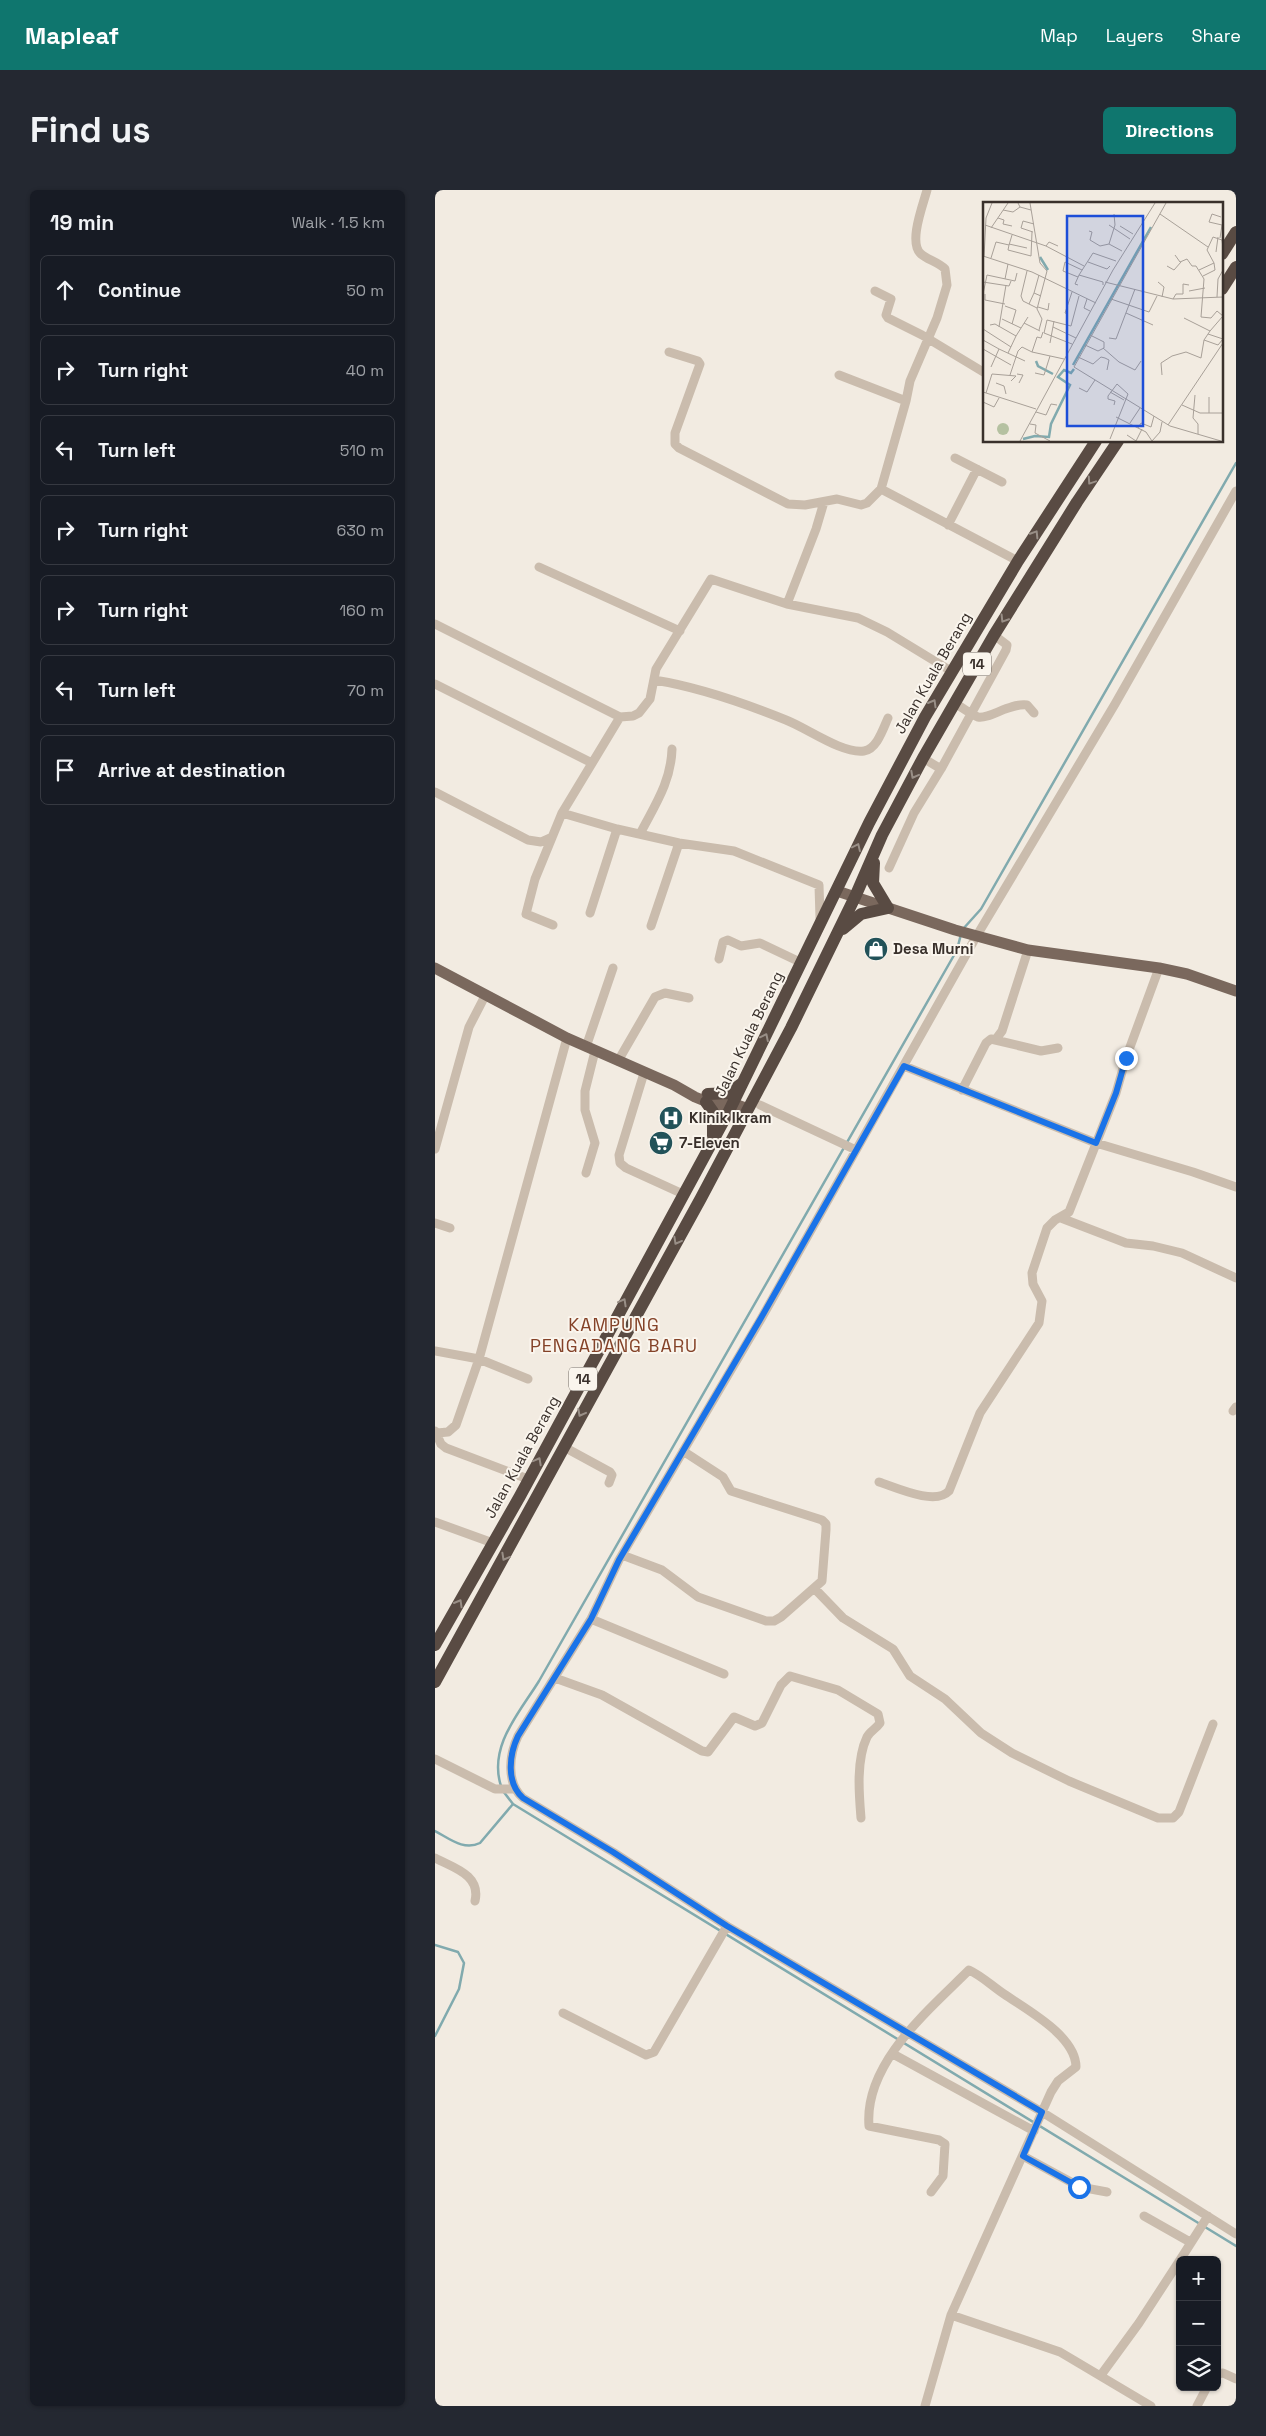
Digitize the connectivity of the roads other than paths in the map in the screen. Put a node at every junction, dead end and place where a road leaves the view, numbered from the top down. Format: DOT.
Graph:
graph roads {
  1 [pos="927,190"];
  2 [pos="1236,232"];
  3 [pos="1223,252"];
  4 [pos="1236,266"];
  5 [pos="1223,287"];
  6 [pos="875,291"];
  7 [pos="927,339"];
  8 [pos="669,352"];
  9 [pos="983,372"];
  10 [pos="839,375"];
  11 [pos="907,401"];
  12 [pos="1095,442"];
  13 [pos="1117,442"];
  14 [pos="955,458"];
  15 [pos="977,469"];
  16 [pos="1002,482"];
  17 [pos="881,489"];
  18 [pos="1236,491"];
  19 [pos="824,502"];
  20 [pos="948,525"];
  21 [pos="1018,561"];
  22 [pos="539,567"];
  23 [pos="787,604"];
  24 [pos="435,624"];
  25 [pos="680,631"];
  26 [pos="994,635"];
  27 [pos="951,671"];
  28 [pos="654,680"];
  29 [pos="435,684"];
  30 [pos="954,703"];
  31 [pos="971,713"];
  32 [pos="1034,713"];
  33 [pos="620,717"];
  34 [pos="888,718"];
  35 [pos="672,749"];
  36 [pos="923,758"];
  37 [pos="592,763"];
  38 [pos="941,769"];
  39 [pos="435,792"];
  40 [pos="898,804"];
  41 [pos="562,813"];
  42 [pos="914,813"];
  43 [pos="869,823"];
  44 [pos="617,829"];
  45 [pos="640,834"];
  46 [pos="882,835"];
  47 [pos="552,837"];
  48 [pos="679,843"];
  49 [pos="889,868"];
  50 [pos="837,891"];
  51 [pos="855,897"];
  52 [pos="888,908"];
  53 [pos="590,913"];
  54 [pos="553,925"];
  55 [pos="651,926"];
  56 [pos="820,926"];
  57 [pos="975,936"];
  58 [pos="1029,950"];
  59 [pos="826,956"];
  60 [pos="719,959"];
  61 [pos="802,963"];
  62 [pos="435,968"];
  63 [pos="613,968"];
  64 [pos="1159,968"];
  65 [pos="1236,991"];
  66 [pos="485,996"];
  67 [pos="689,998"];
  68 [pos="567,1038"];
  69 [pos="996,1038"];
  70 [pos="1058,1048"];
  71 [pos="591,1049"];
  72 [pos="618,1061"];
  73 [pos="904,1066"];
  74 [pos="644,1072"];
  75 [pos="744,1080"];
  76 [pos="962,1090"];
  77 [pos="707,1098"];
  78 [pos="731,1107"];
  79 [pos="750,1111"];
  80 [pos="1096,1143"];
  81 [pos="710,1146"];
  82 [pos="853,1149"];
  83 [pos="435,1150"];
  84 [pos="586,1173"];
  85 [pos="1236,1187"];
  86 [pos="683,1194"];
  87 [pos="701,1198"];
  88 [pos="1061,1218"];
  89 [pos="435,1223"];
  90 [pos="450,1228"];
  91 [pos="1236,1278"];
  92 [pos="435,1351"];
  93 [pos="479,1359"];
  94 [pos="527,1379"];
  95 [pos="436,1432"];
  96 [pos="564,1447"];
  97 [pos="683,1451"];
  98 [pos="529,1479"];
  99 [pos="879,1482"];
  100 [pos="609,1483"];
  101 [pos="435,1522"];
  102 [pos="493,1543"];
  103 [pos="622,1555"];
  104 [pos="815,1589"];
  105 [pos="591,1619"];
  106 [pos="435,1645"];
  107 [pos="724,1674"];
  108 [pos="555,1678"];
  109 [pos="435,1682"];
  110 [pos="1213,1724"];
  111 [pos="435,1759"];
  112 [pos="513,1790"];
  113 [pos="861,1818"];
  114 [pos="435,1858"];
  115 [pos="475,1901"];
  116 [pos="726,1928"];
  117 [pos="563,2013"];
  118 [pos="905,2035"];
  119 [pos="895,2051"];
  120 [pos="1041,2115"];
  121 [pos="1034,2129"];
  122 [pos="1023,2156"];
  123 [pos="931,2192"];
  124 [pos="1107,2192"];
  125 [pos="1144,2216"];
  126 [pos="1208,2216"];
  127 [pos="1236,2234"];
  128 [pos="1190,2242"];
  129 [pos="1182,2256"];
  130 [pos="1176,2266"];
  131 [pos="951,2315"];
  132 [pos="1221,2373"];
  133 [pos="1101,2375"];
  134 [pos="1236,2379"];
  135 [pos="1205,2391"];
  136 [pos="925,2406"];
  137 [pos="1151,2406"];
  138 [pos="1197,2406"];
  1 -- 7 [label="street"];
  2 -- 3 [label="highway"];
  4 -- 5 [label="highway"];
  6 -- 7 [label="street"];
  7 -- 9 [label="street"];
  7 -- 11 [label="street"];
  8 -- 19 [label="street"];
  10 -- 11 [label="street"];
  11 -- 17 [label="street"];
  21 -- 12 [label="highway, Jalan Kuala Berang / 14, one-way"];
  13 -- 26 [label="highway, Jalan Kuala Berang / 14, one-way"];
  14 -- 15 [label="street"];
  15 -- 16 [label="street"];
  15 -- 20 [label="street"];
  17 -- 19 [label="street"];
  17 -- 20 [label="street"];
  18 -- 57 [label="street"];
  19 -- 23 [label="street"];
  20 -- 21 [label="street"];
  21 -- 27 [label="highway, Jalan Kuala Berang / 14"];
  22 -- 25 [label="street"];
  23 -- 25 [label="street"];
  23 -- 27 [label="street"];
  24 -- 33 [label="street"];
  25 -- 28 [label="street"];
  26 -- 30 [label="highway, Jalan Kuala Berang / 14"];
  26 -- 31 [label="street"];
  43 -- 27 [label="highway, Jalan Kuala Berang / 14, one-way"];
  28 -- 33 [label="street"];
  28 -- 34 [label="street"];
  29 -- 37 [label="street"];
  30 -- 31 [label="street"];
  30 -- 36 [label="highway, Jalan Kuala Berang / 14"];
  31 -- 32 [label="street"];
  31 -- 38 [label="street"];
  33 -- 37 [label="street"];
  35 -- 45 [label="street"];
  36 -- 38 [label="street"];
  36 -- 40 [label="highway, Jalan Kuala Berang / 14, one-way"];
  37 -- 41 [label="street"];
  38 -- 42 [label="street"];
  39 -- 47 [label="street"];
  40 -- 42 [label="street"];
  40 -- 43 [label="highway"];
  40 -- 46 [label="highway, Jalan Kuala Berang / 14"];
  41 -- 44 [label="street"];
  41 -- 47 [label="street"];
  42 -- 49 [label="street"];
  50 -- 43 [label="highway, Jalan Kuala Berang / 14, one-way"];
  44 -- 45 [label="street"];
  44 -- 53 [label="street"];
  45 -- 48 [label="street"];
  46 -- 51 [label="highway, Jalan Kuala Berang / 14"];
  46 -- 52 [label="highway"];
  47 -- 54 [label="street"];
  48 -- 55 [label="street"];
  48 -- 56 [label="street"];
  50 -- 51 [label="main road"];
  50 -- 56 [label="highway, Jalan Kuala Berang / 14"];
  51 -- 52 [label="main road"];
  51 -- 59 [label="highway, Jalan Kuala Berang / 14"];
  52 -- 57 [label="main road"];
  52 -- 59 [label="highway"];
  56 -- 61 [label="highway, Jalan Kuala Berang / 14"];
  57 -- 58 [label="main road"];
  57 -- 73 [label="street"];
  58 -- 64 [label="main road"];
  58 -- 69 [label="street"];
  59 -- 79 [label="highway, Jalan Kuala Berang / 14"];
  60 -- 61 [label="street"];
  75 -- 61 [label="highway, Jalan Kuala Berang / 14, one-way"];
  62 -- 66 [label="main road"];
  63 -- 71 [label="street"];
  64 -- 65 [label="main road"];
  64 -- 80 [label="street"];
  66 -- 68 [label="main road"];
  66 -- 83 [label="street"];
  67 -- 72 [label="street"];
  68 -- 71 [label="main road"];
  68 -- 93 [label="street"];
  69 -- 70 [label="street"];
  69 -- 76 [label="street"];
  71 -- 72 [label="main road"];
  71 -- 84 [label="street"];
  72 -- 74 [label="main road"];
  73 -- 76 [label="street"];
  73 -- 82 [label="street"];
  74 -- 77 [label="main road"];
  74 -- 86 [label="street"];
  75 -- 77 [label="highway"];
  75 -- 78 [label="highway, Jalan Kuala Berang / 14"];
  76 -- 80 [label="street"];
  77 -- 78 [label="main road"];
  77 -- 81 [label="highway"];
  78 -- 79 [label="main road"];
  78 -- 81 [label="highway, Jalan Kuala Berang / 14"];
  79 -- 82 [label="street"];
  79 -- 87 [label="highway, Jalan Kuala Berang / 14"];
  79 -- 87 [label="highway, Jalan Kuala Berang / 14"];
  80 -- 85 [label="street"];
  80 -- 88 [label="street"];
  81 -- 86 [label="highway, Jalan Kuala Berang / 14"];
  82 -- 97 [label="street"];
  98 -- 86 [label="highway, Jalan Kuala Berang / 14, one-way"];
  87 -- 96 [label="highway, Jalan Kuala Berang / 14, one-way"];
  88 -- 91 [label="street"];
  88 -- 99 [label="street"];
  89 -- 90 [label="street"];
  92 -- 93 [label="street"];
  93 -- 94 [label="street"];
  93 -- 95 [label="street"];
  95 -- 98 [label="street"];
  96 -- 100 [label="street"];
  96 -- 109 [label="highway, Jalan Kuala Berang / 14, one-way"];
  97 -- 103 [label="street"];
  97 -- 104 [label="street"];
  98 -- 102 [label="highway, Jalan Kuala Berang / 14"];
  101 -- 102 [label="street"];
  106 -- 102 [label="highway, Jalan Kuala Berang / 14, one-way"];
  103 -- 104 [label="street"];
  103 -- 105 [label="street"];
  104 -- 110 [label="street"];
  105 -- 107 [label="street"];
  105 -- 108 [label="street"];
  108 -- 112 [label="street"];
  108 -- 113 [label="street"];
  111 -- 112 [label="street"];
  112 -- 116 [label="street"];
  114 -- 115 [label="street"];
  116 -- 117 [label="street"];
  116 -- 118 [label="street"];
  118 -- 119 [label="street"];
  118 -- 120 [label="street"];
  118 -- 120 [label="street"];
  119 -- 121 [label="street"];
  119 -- 123 [label="street"];
  120 -- 121 [label="street"];
  120 -- 126 [label="street"];
  121 -- 122 [label="street"];
  122 -- 124 [label="street"];
  122 -- 131 [label="street"];
  125 -- 128 [label="street"];
  126 -- 127 [label="street"];
  126 -- 128 [label="street"];
  128 -- 129 [label="street"];
  130 -- 133 [label="street"];
  131 -- 133 [label="street"];
  131 -- 136 [label="street"];
  132 -- 134 [label="street"];
  133 -- 137 [label="street"];
  135 -- 138 [label="street"];
}
